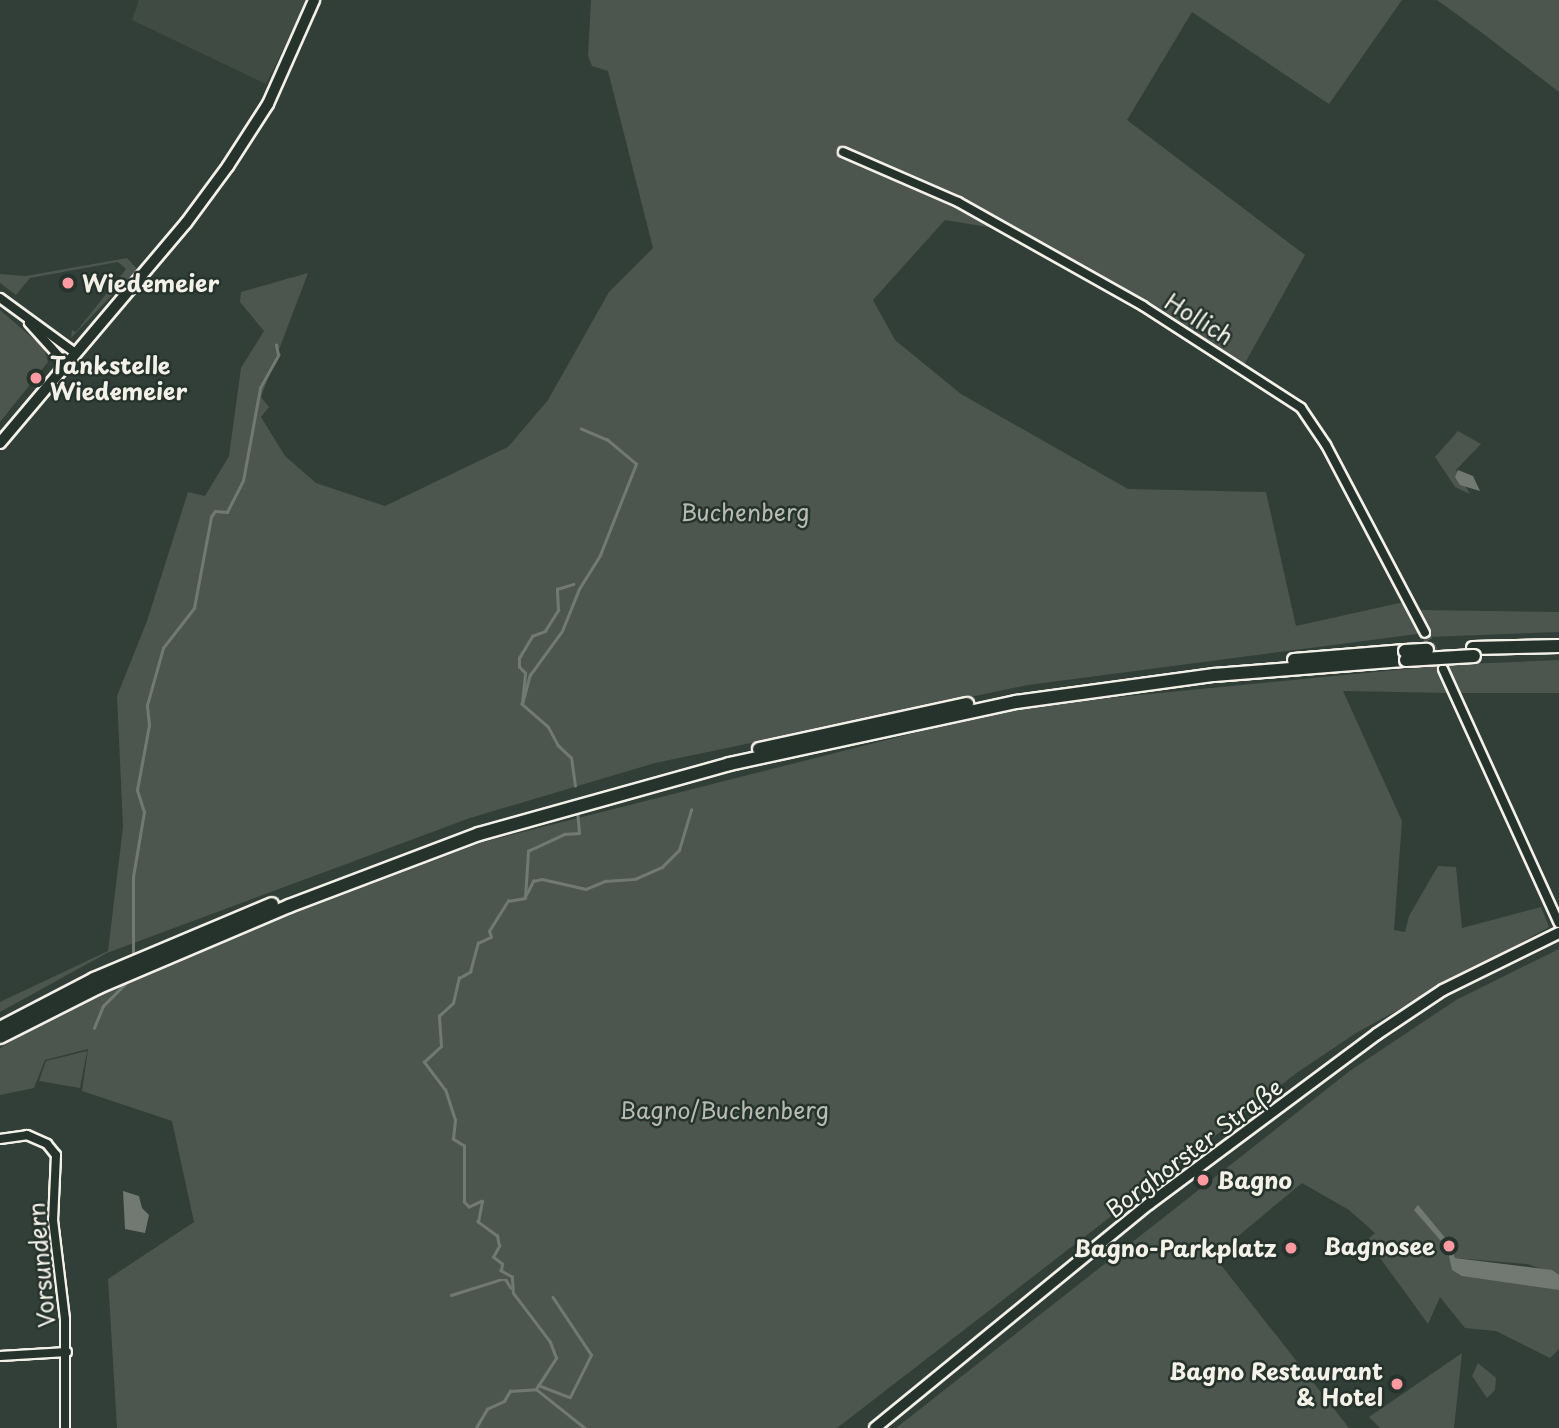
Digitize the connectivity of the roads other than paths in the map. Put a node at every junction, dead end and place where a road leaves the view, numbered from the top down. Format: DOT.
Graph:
graph roads {
  1 [pos="314,0"];
  2 [pos="843,152"];
  3 [pos="0,298"];
  4 [pos="22,316"];
  5 [pos="74,352"];
  6 [pos="65,363"];
  7 [pos="0,443"];
  8 [pos="1425,633"];
  9 [pos="1559,646"];
  10 [pos="1473,652"];
  11 [pos="1559,654"];
  12 [pos="1406,656"];
  13 [pos="1443,669"];
  14 [pos="1559,922"];
  15 [pos="1559,933"];
  16 [pos="0,1028"];
  17 [pos="0,1037"];
  18 [pos="0,1139"];
  19 [pos="67,1352"];
  20 [pos="0,1356"];
  21 [pos="65,1428"];
  22 [pos="875,1428"];
  1 -- 5 [label="main road"];
  2 -- 8 [label="street, Hollich"];
  3 -- 4 [label="street"];
  4 -- 5 [label="street"];
  4 -- 6 [label="street"];
  5 -- 6 [label="main road"];
  6 -- 7 [label="main road"];
  9 -- 10 [label="highway"];
  10 -- 11 [label="highway"];
  10 -- 12 [label="highway, bridge"];
  12 -- 16 [label="highway"];
  12 -- 17 [label="highway"];
  13 -- 14 [label="street"];
  15 -- 22 [label="main road, Borghorster Straße"];
  18 -- 19 [label="street, Vorsundern"];
  19 -- 20 [label="street, Vorsundern"];
  19 -- 21 [label="street, Vorsundern"];
}
